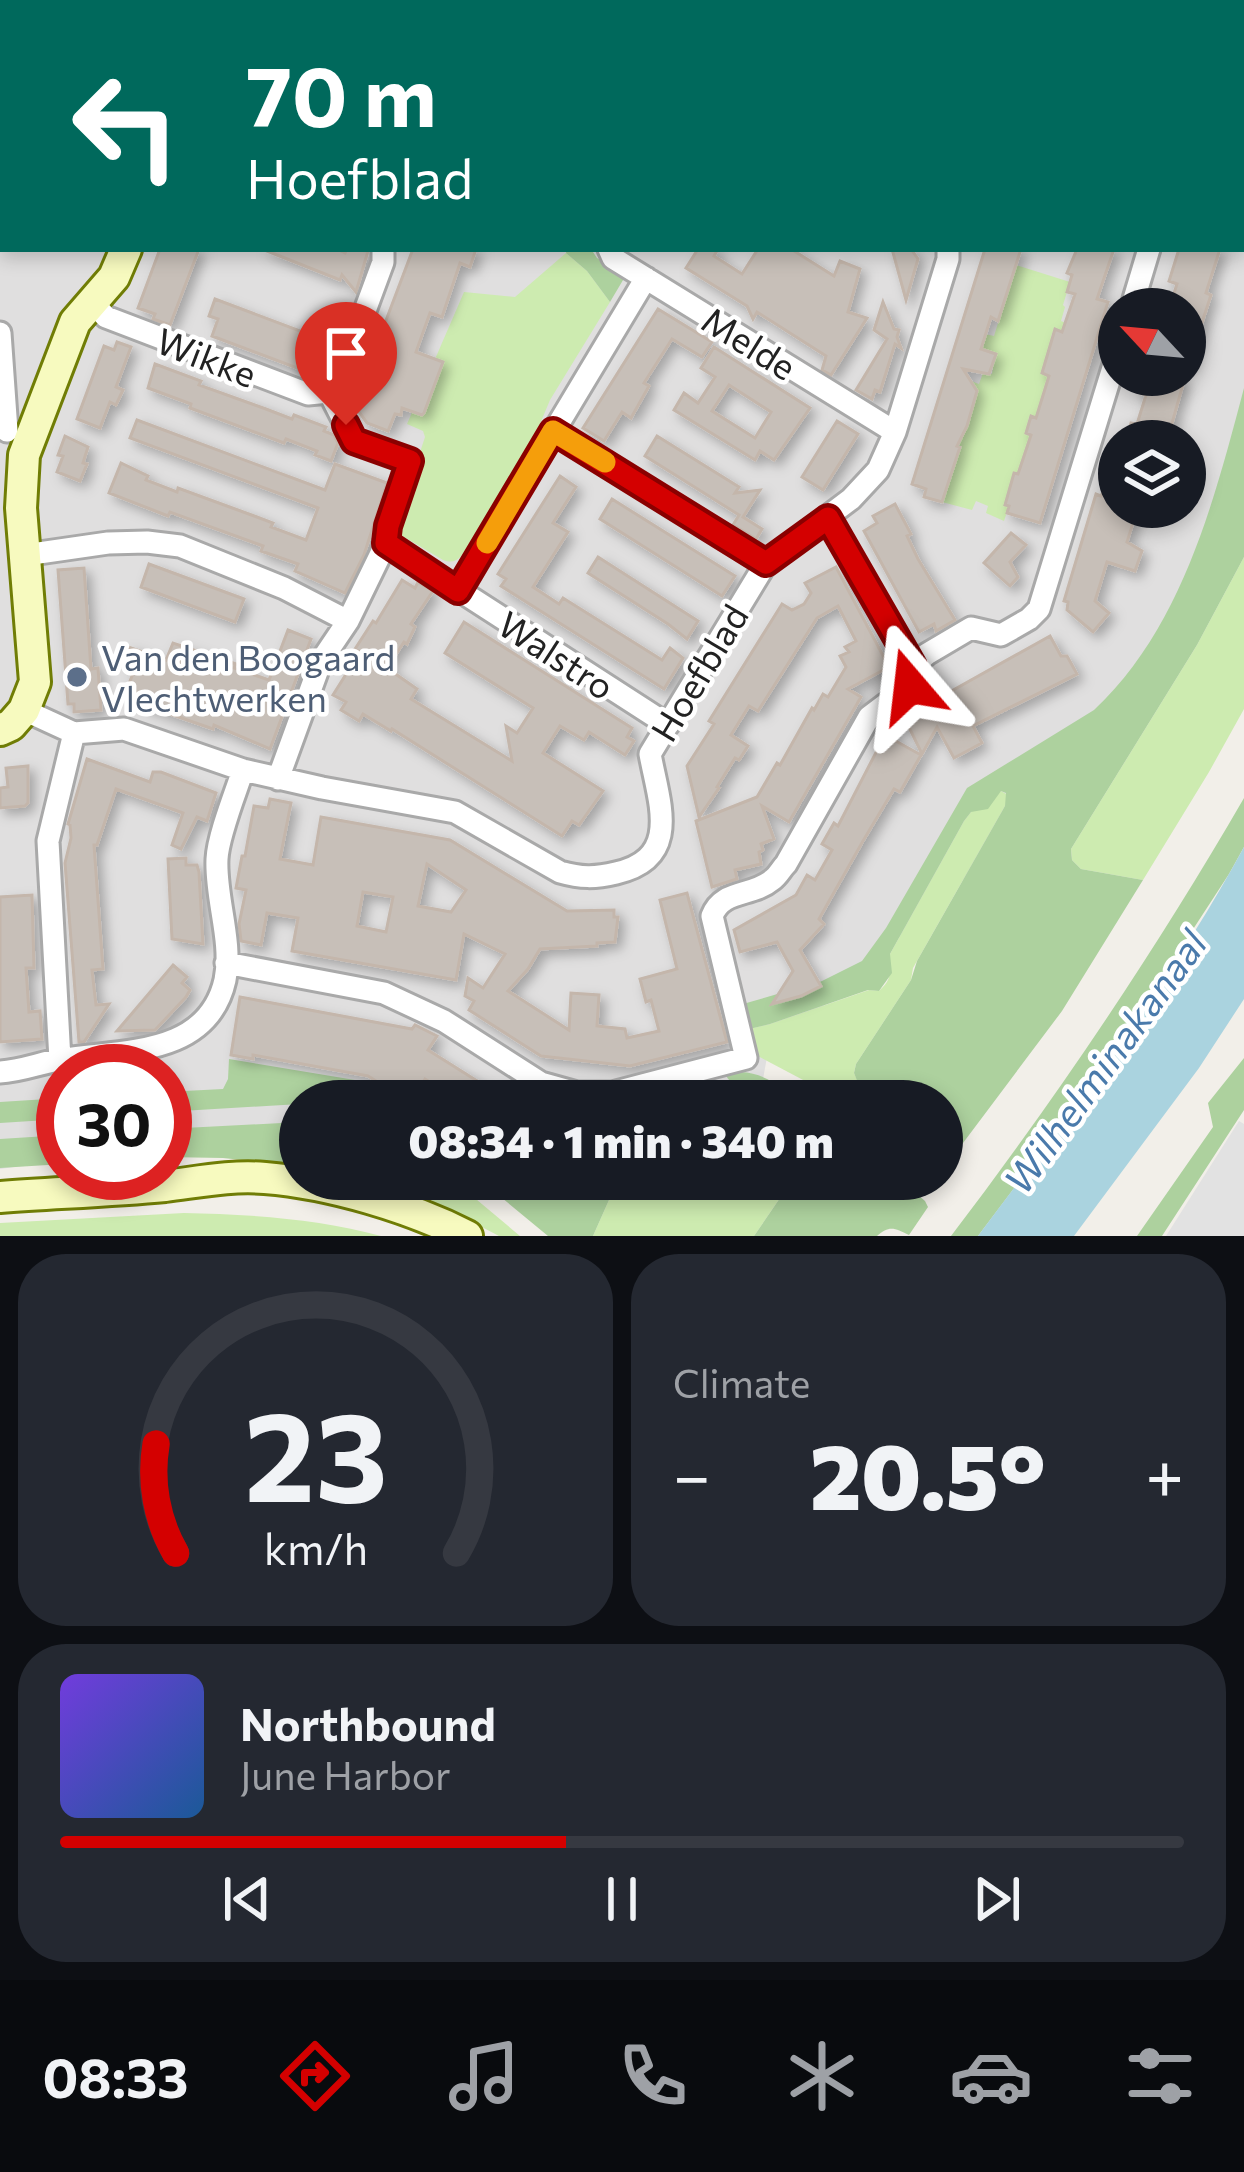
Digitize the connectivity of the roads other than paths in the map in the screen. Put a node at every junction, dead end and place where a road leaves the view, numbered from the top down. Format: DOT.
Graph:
graph roads {
  1 [pos="126,252"];
  2 [pos="383,252"];
  3 [pos="610,252"];
  4 [pos="948,252"];
  5 [pos="1148,252"];
  6 [pos="646,278"];
  7 [pos="1137,288"];
  8 [pos="92,302"];
  9 [pos="0,333"];
  10 [pos="329,392"];
  11 [pos="1104,396"];
  12 [pos="7,430"];
  13 [pos="553,431"];
  14 [pos="895,432"];
  15 [pos="10,488"];
  16 [pos="828,518"];
  17 [pos="386,543"];
  18 [pos="25,555"];
  19 [pos="766,563"];
  20 [pos="458,591"];
  21 [pos="348,621"];
  22 [pos="913,666"];
  23 [pos="24,710"];
  24 [pos="668,724"];
  25 [pos="0,730"];
  26 [pos="74,734"];
  27 [pos="243,770"];
  28 [pos="278,779"];
  29 [pos="226,963"];
  30 [pos="59,1044"];
  31 [pos="162,1044"];
  32 [pos="36,1065"];
  33 [pos="0,1072"];
  34 [pos="192,1173"];
  35 [pos="36,1176"];
  36 [pos="0,1178"];
  37 [pos="217,1178"];
  38 [pos="0,1197"];
  39 [pos="467,1236"];
  1 -- 8 [label="main road"];
  2 -- 10 [label="street"];
  3 -- 6 [label="street, Melde"];
  4 -- 14 [label="street, Hoefblad"];
  5 -- 7 [label="street"];
  6 -- 13 [label="street"];
  6 -- 14 [label="street, Melde"];
  8 -- 10 [label="street, Wikke"];
  8 -- 15 [label="main road"];
  9 -- 12 [label="street"];
  10 -- 17 [label="street"];
  11 -- 22 [label="street"];
  13 -- 19 [label="street"];
  13 -- 20 [label="street"];
  14 -- 16 [label="street, Hoefblad"];
  15 -- 18 [label="main road"];
  16 -- 19 [label="street, Hoefblad"];
  16 -- 22 [label="street"];
  17 -- 20 [label="street, Walstro"];
  17 -- 21 [label="street"];
  18 -- 21 [label="street"];
  18 -- 23 [label="main road"];
  19 -- 24 [label="street, Hoefblad"];
  20 -- 24 [label="street, Walstro"];
  21 -- 28 [label="street"];
  22 -- 29 [label="street"];
  23 -- 25 [label="main road"];
  23 -- 26 [label="street, Hoefblad"];
  24 -- 28 [label="street, Hoefblad"];
  26 -- 27 [label="street, Hoefblad"];
  26 -- 30 [label="street"];
  27 -- 28 [label="street, Hoefblad"];
  27 -- 29 [label="street"];
  29 -- 31 [label="street"];
  32 -- 33 [label="street"];
  34 -- 37 [label="main road"];
  35 -- 36 [label="main road"];
  37 -- 38 [label="main road"];
  37 -- 39 [label="main road"];
}
